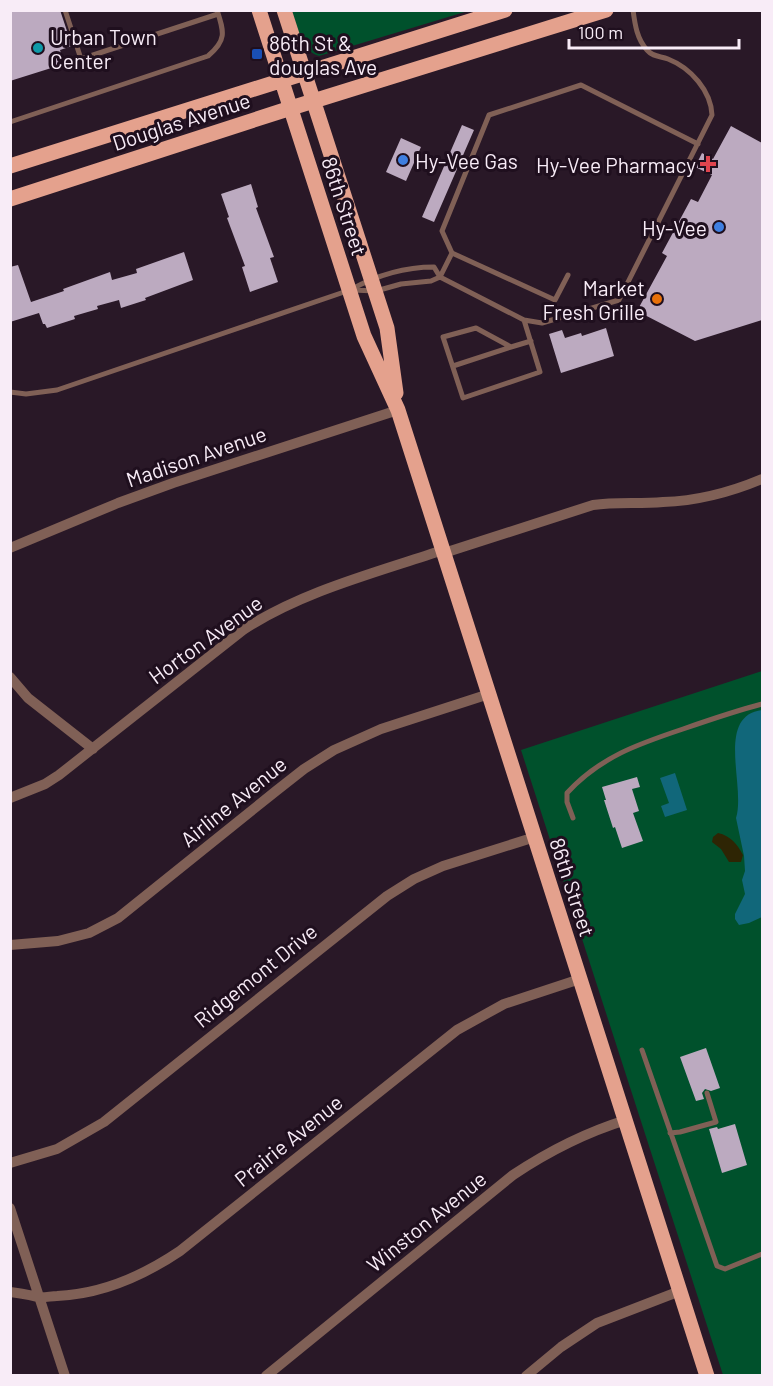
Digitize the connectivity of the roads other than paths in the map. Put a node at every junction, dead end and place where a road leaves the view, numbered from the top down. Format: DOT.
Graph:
graph roads {
  1 [pos="65,10"];
  2 [pos="259,10"];
  3 [pos="284,10"];
  4 [pos="505,10"];
  5 [pos="606,10"];
  6 [pos="633,10"];
  7 [pos="218,12"];
  8 [pos="305,73"];
  9 [pos="282,80"];
  10 [pos="314,100"];
  11 [pos="291,108"];
  12 [pos="10,122"];
  13 [pos="698,144"];
  14 [pos="10,166"];
  15 [pos="10,199"];
  16 [pos="452,253"];
  17 [pos="568,275"];
  18 [pos="440,277"];
  19 [pos="374,284"];
  20 [pos="350,290"];
  21 [pos="524,320"];
  22 [pos="531,341"];
  23 [pos="511,347"];
  24 [pos="453,366"];
  25 [pos="10,392"];
  26 [pos="398,411"];
  27 [pos="762,479"];
  28 [pos="10,548"];
  29 [pos="443,551"];
  30 [pos="10,677"];
  31 [pos="489,694"];
  32 [pos="762,705"];
  33 [pos="93,748"];
  34 [pos="10,798"];
  35 [pos="573,818"];
  36 [pos="535,837"];
  37 [pos="10,945"];
  38 [pos="580,979"];
  39 [pos="642,1050"];
  40 [pos="707,1093"];
  41 [pos="626,1120"];
  42 [pos="670,1133"];
  43 [pos="10,1163"];
  44 [pos="10,1208"];
  45 [pos="762,1254"];
  46 [pos="680,1291"];
  47 [pos="10,1292"];
  48 [pos="40,1297"];
  49 [pos="65,1376"];
  50 [pos="266,1376"];
  51 [pos="526,1376"];
  52 [pos="708,1376"];
  1 -- 7 [label="lane"];
  2 -- 9 [label="main road, 86th Street"];
  3 -- 8 [label="main road, 86th Street"];
  4 -- 8 [label="main road, Douglas Avenue"];
  5 -- 10 [label="main road, Douglas Avenue"];
  6 -- 13 [label="lane"];
  7 -- 12 [label="lane"];
  8 -- 9 [label="main road, Douglas Avenue"];
  8 -- 10 [label="main road, 86th Street"];
  9 -- 11 [label="main road, 86th Street"];
  9 -- 14 [label="main road, Douglas Avenue"];
  10 -- 11 [label="main road, Douglas Avenue"];
  10 -- 19 [label="main road, 86th Street"];
  11 -- 15 [label="main road, Douglas Avenue"];
  11 -- 20 [label="main road, 86th Street"];
  13 -- 16 [label="lane"];
  13 -- 21 [label="lane"];
  16 -- 17 [label="lane"];
  16 -- 18 [label="lane"];
  18 -- 19 [label="lane"];
  18 -- 19 [label="lane"];
  18 -- 21 [label="lane"];
  19 -- 20 [label="lane"];
  19 -- 20 [label="lane"];
  19 -- 26 [label="main road, 86th Street"];
  20 -- 25 [label="lane"];
  20 -- 26 [label="main road, 86th Street"];
  21 -- 22 [label="lane"];
  22 -- 23 [label="lane"];
  22 -- 24 [label="lane"];
  23 -- 24 [label="lane"];
  23 -- 24 [label="lane"];
  26 -- 28 [label="street, Madison Avenue"];
  26 -- 29 [label="main road, 86th Street"];
  27 -- 29 [label="street, Horton Avenue"];
  29 -- 31 [label="main road, 86th Street"];
  29 -- 33 [label="street, Horton Avenue"];
  30 -- 33 [label="street"];
  31 -- 36 [label="main road, 86th Street"];
  31 -- 37 [label="street, Airline Avenue"];
  32 -- 35 [label="lane"];
  33 -- 34 [label="street, Horton Avenue"];
  36 -- 38 [label="main road, 86th Street"];
  36 -- 43 [label="street, Ridgemont Drive"];
  38 -- 41 [label="main road, 86th Street"];
  38 -- 48 [label="street, Prairie Avenue"];
  39 -- 42 [label="lane"];
  40 -- 42 [label="lane"];
  41 -- 46 [label="main road, 86th Street"];
  41 -- 50 [label="street, Winston Avenue"];
  42 -- 45 [label="lane"];
  44 -- 48 [label="street"];
  46 -- 51 [label="street"];
  46 -- 52 [label="main road, 86th Street"];
  47 -- 48 [label="street, Prairie Avenue"];
  48 -- 49 [label="street"];
}
